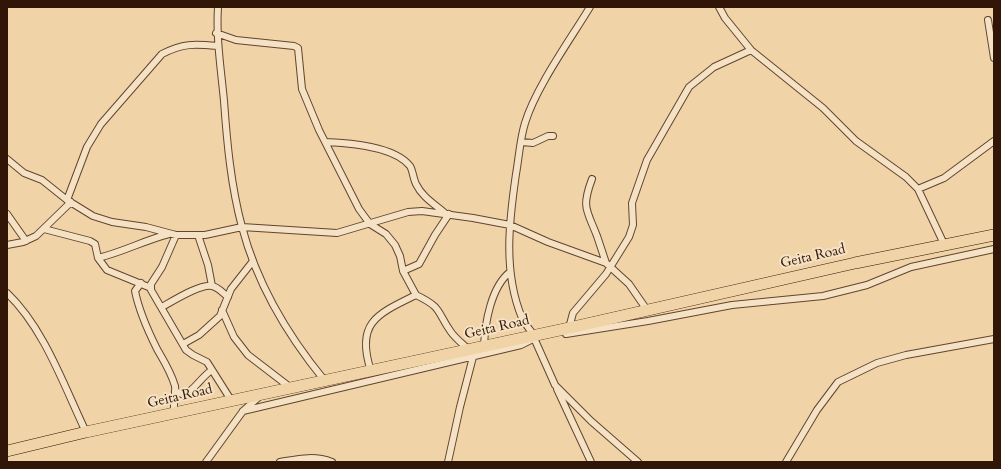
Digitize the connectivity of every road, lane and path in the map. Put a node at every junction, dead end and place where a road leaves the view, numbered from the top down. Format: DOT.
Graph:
graph roads {
  1 [pos="218,7"];
  2 [pos="590,7"];
  3 [pos="719,7"];
  4 [pos="988,20"];
  5 [pos="216,33"];
  6 [pos="218,46"];
  7 [pos="751,50"];
  8 [pos="994,58"];
  9 [pos="553,136"];
  10 [pos="994,141"];
  11 [pos="326,142"];
  12 [pos="521,142"];
  13 [pos="7,159"];
  14 [pos="592,179"];
  15 [pos="918,189"];
  16 [pos="69,201"];
  17 [pos="7,214"];
  18 [pos="448,214"];
  19 [pos="370,224"];
  20 [pos="510,225"];
  21 [pos="242,227"];
  22 [pos="44,229"];
  23 [pos="172,235"];
  24 [pos="198,235"];
  25 [pos="994,235"];
  26 [pos="26,241"];
  27 [pos="944,244"];
  28 [pos="7,245"];
  29 [pos="994,249"];
  30 [pos="98,258"];
  31 [pos="253,261"];
  32 [pos="608,265"];
  33 [pos="403,270"];
  34 [pos="510,272"];
  35 [pos="141,283"];
  36 [pos="212,286"];
  37 [pos="151,288"];
  38 [pos="7,293"];
  39 [pos="416,295"];
  40 [pos="228,297"];
  41 [pos="162,308"];
  42 [pos="222,310"];
  43 [pos="647,310"];
  44 [pos="569,328"];
  45 [pos="534,337"];
  46 [pos="994,339"];
  47 [pos="183,344"];
  48 [pos="484,346"];
  49 [pos="471,353"];
  50 [pos="212,370"];
  51 [pos="371,371"];
  52 [pos="325,381"];
  53 [pos="555,385"];
  54 [pos="291,388"];
  55 [pos="175,391"];
  56 [pos="263,394"];
  57 [pos="231,400"];
  58 [pos="243,411"];
  59 [pos="174,414"];
  60 [pos="86,432"];
  61 [pos="7,451"];
  62 [pos="206,462"];
  63 [pos="280,462"];
  64 [pos="332,462"];
  65 [pos="448,462"];
  66 [pos="591,462"];
  67 [pos="638,462"];
  68 [pos="786,462"];
  1 -- 5 [label="street"];
  2 -- 12 [label="street"];
  3 -- 7 [label="street"];
  4 -- 8 [label="street"];
  5 -- 6 [label="street"];
  5 -- 11 [label="street"];
  6 -- 16 [label="street"];
  6 -- 21 [label="street"];
  7 -- 15 [label="street"];
  7 -- 32 [label="street"];
  9 -- 12 [label="street"];
  10 -- 15 [label="street"];
  11 -- 18 [label="street"];
  11 -- 19 [label="street"];
  12 -- 20 [label="street"];
  13 -- 16 [label="street"];
  14 -- 32 [label="street"];
  15 -- 27 [label="street"];
  16 -- 22 [label="street"];
  16 -- 23 [label="street"];
  17 -- 26 [label="street"];
  18 -- 19 [label="street"];
  18 -- 20 [label="street"];
  18 -- 33 [label="street"];
  19 -- 21 [label="street"];
  19 -- 33 [label="street"];
  20 -- 32 [label="street"];
  20 -- 34 [label="street"];
  21 -- 24 [label="street"];
  21 -- 31 [label="street"];
  22 -- 26 [label="street"];
  22 -- 30 [label="street"];
  23 -- 24 [label="street"];
  23 -- 30 [label="street"];
  23 -- 37 [label="street"];
  24 -- 36 [label="street"];
  25 -- 27 [label="highway, Geita Road"];
  26 -- 28 [label="street"];
  27 -- 43 [label="highway, Geita Road"];
  29 -- 45 [label="street"];
  30 -- 35 [label="street"];
  31 -- 40 [label="street"];
  31 -- 52 [label="street"];
  32 -- 43 [label="street"];
  32 -- 44 [label="street"];
  33 -- 39 [label="street"];
  34 -- 45 [label="street"];
  34 -- 48 [label="street"];
  35 -- 37 [label="street"];
  35 -- 55 [label="street"];
  36 -- 40 [label="street"];
  36 -- 41 [label="street"];
  37 -- 41 [label="street"];
  38 -- 60 [label="street"];
  39 -- 49 [label="street"];
  39 -- 51 [label="street"];
  40 -- 42 [label="street"];
  41 -- 47 [label="street"];
  42 -- 47 [label="street"];
  42 -- 54 [label="street"];
  43 -- 44 [label="highway, Geita Road"];
  44 -- 45 [label="highway, Geita Road"];
  45 -- 48 [label="highway, Geita Road"];
  45 -- 49 [label="street"];
  45 -- 53 [label="street"];
  46 -- 68 [label="street"];
  47 -- 50 [label="street"];
  48 -- 49 [label="highway, Geita Road"];
  49 -- 51 [label="highway, Geita Road"];
  49 -- 58 [label="street"];
  49 -- 65 [label="street"];
  50 -- 55 [label="street"];
  50 -- 57 [label="street"];
  51 -- 52 [label="highway, Geita Road"];
  52 -- 54 [label="highway, Geita Road"];
  53 -- 66 [label="street"];
  53 -- 67 [label="street"];
  54 -- 56 [label="highway, Geita Road"];
  55 -- 59 [label="street"];
  56 -- 57 [label="highway, Geita Road"];
  56 -- 58 [label="street"];
  57 -- 59 [label="highway, Geita Road"];
  58 -- 62 [label="street"];
  59 -- 60 [label="highway, Geita Road"];
  60 -- 61 [label="highway, Geita Road"];
  63 -- 64 [label="street"];
}
